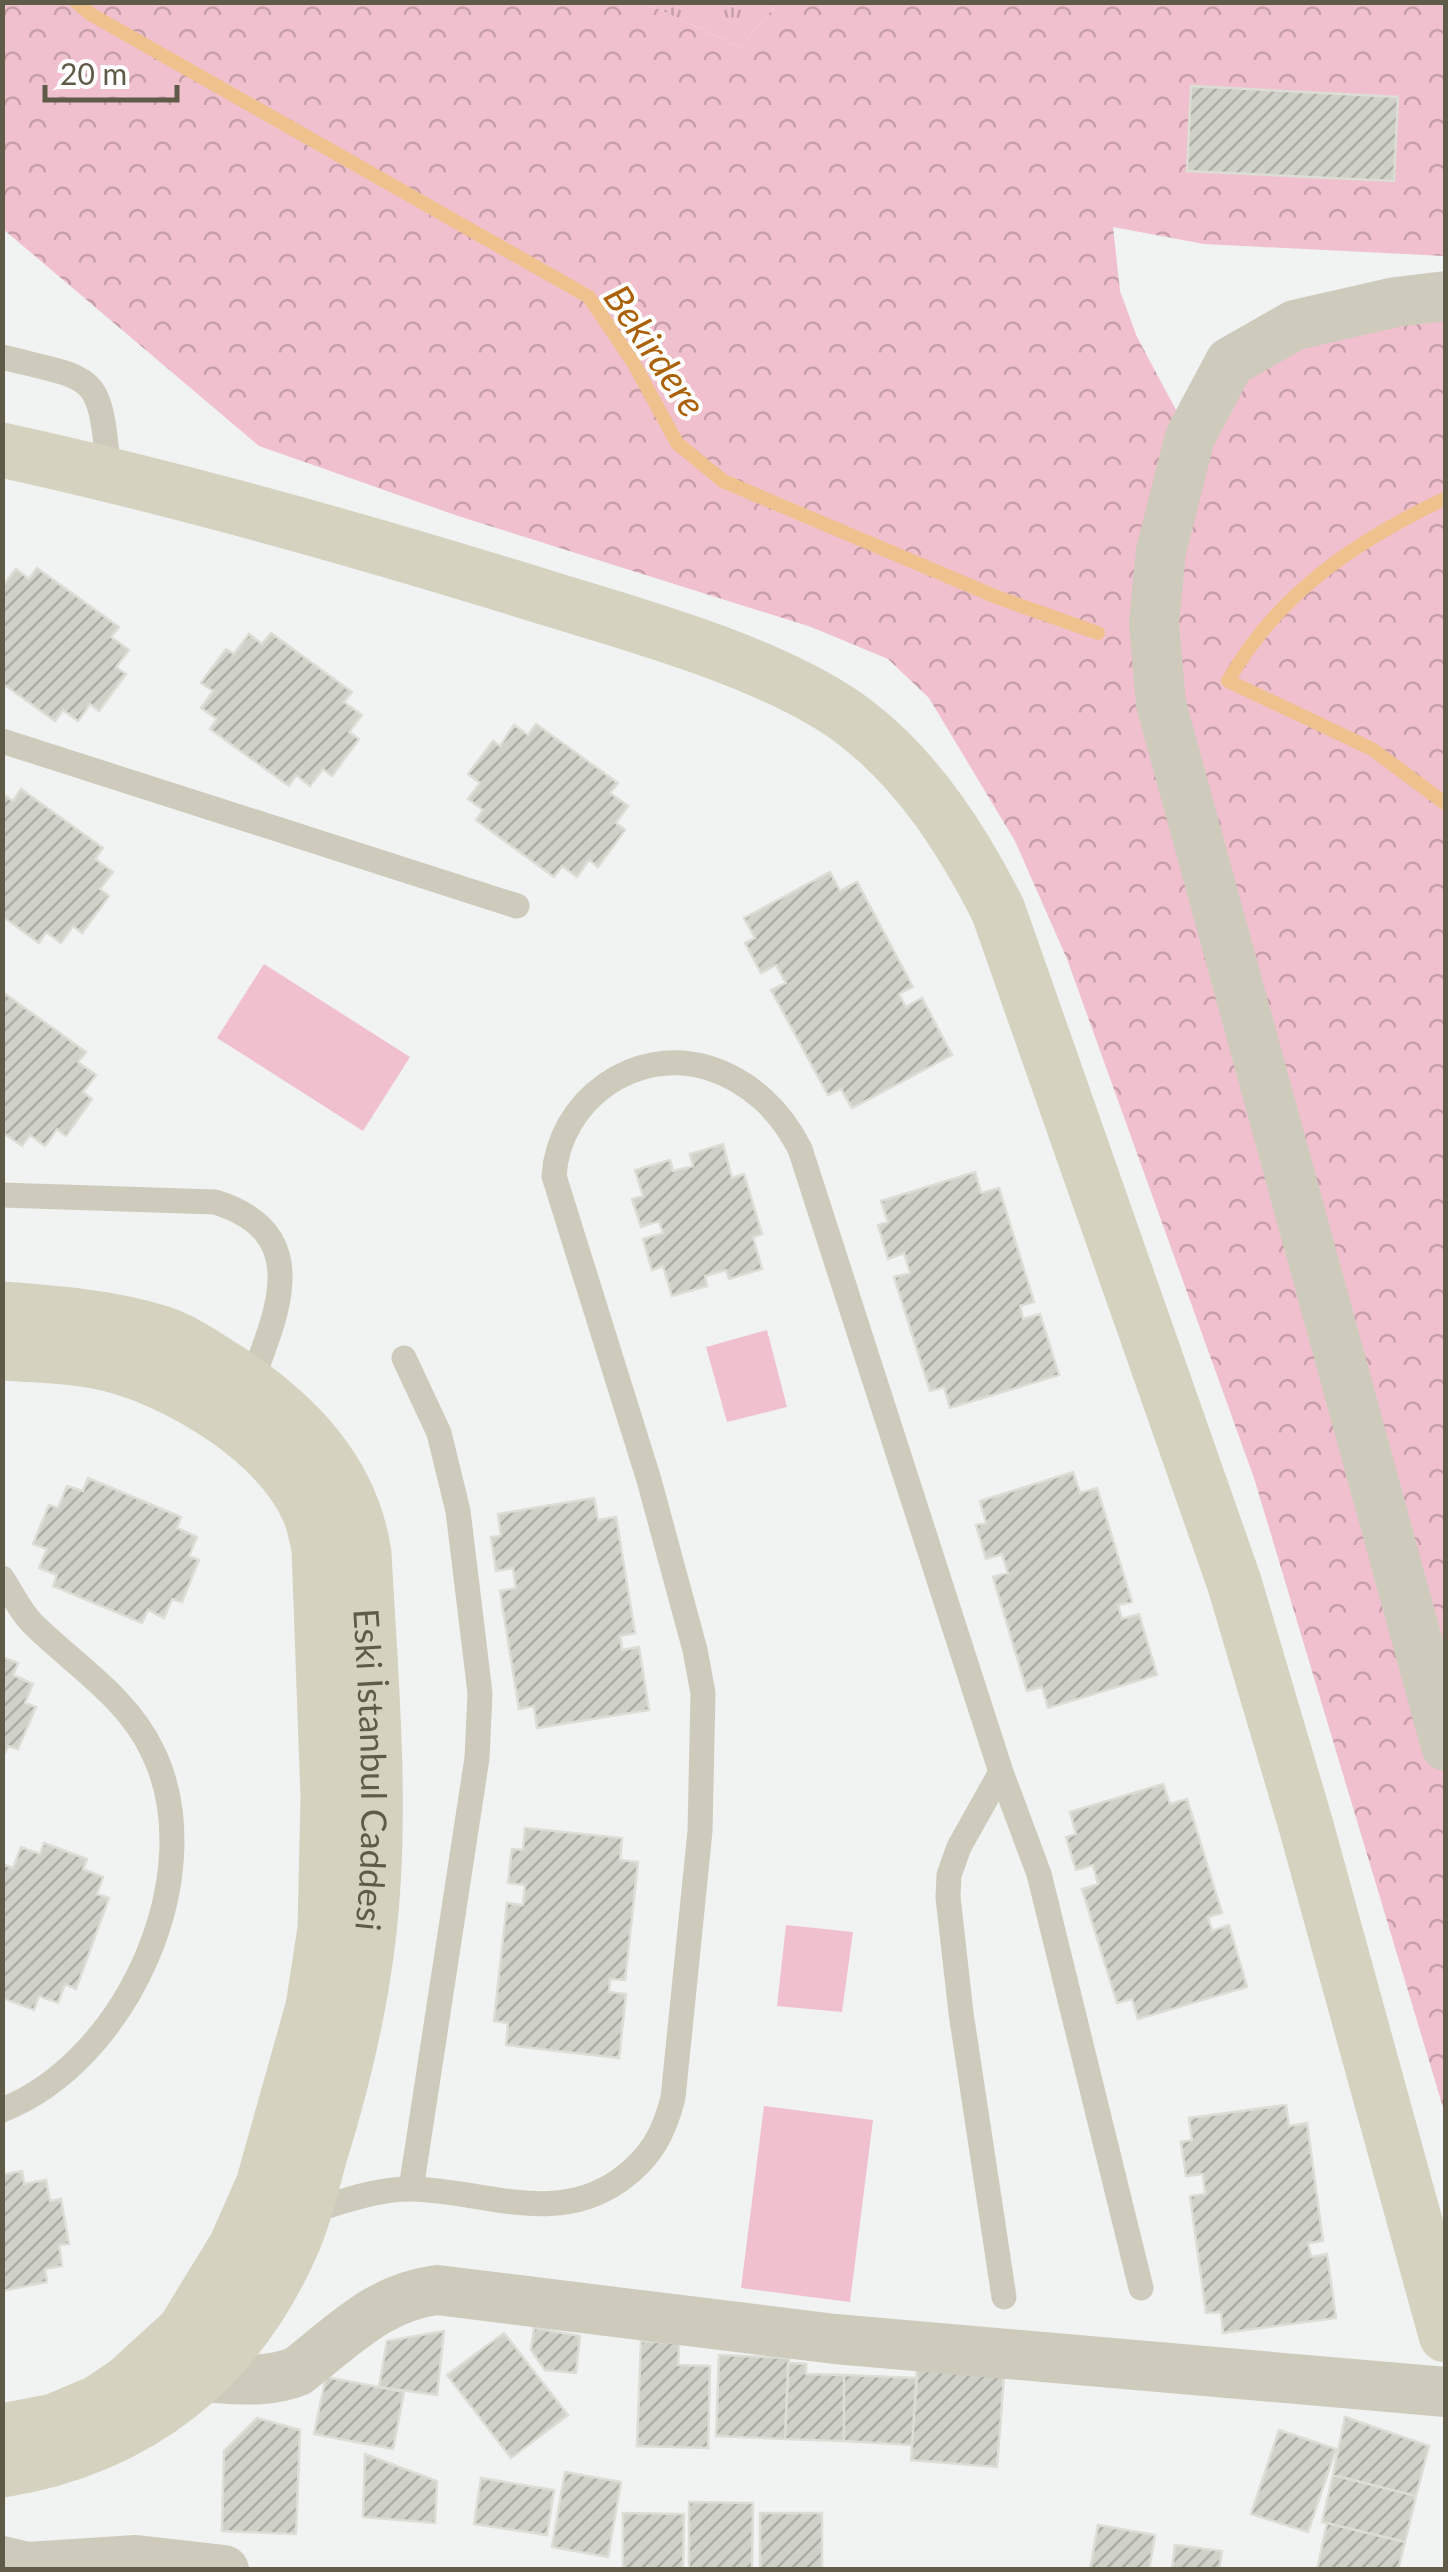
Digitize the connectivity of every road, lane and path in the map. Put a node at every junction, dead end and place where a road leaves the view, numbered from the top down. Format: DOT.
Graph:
graph roads {
  1 [pos="1446,296"];
  2 [pos="2,357"];
  3 [pos="2,450"];
  4 [pos="109,473"];
  5 [pos="2,741"];
  6 [pos="517,906"];
  7 [pos="8,1190"];
  8 [pos="2,1309"];
  9 [pos="2,1353"];
  10 [pos="404,1358"];
  11 [pos="250,1385"];
  12 [pos="2,1578"];
  13 [pos="1446,1746"];
  14 [pos="1001,1772"];
  15 [pos="2,2110"];
  16 [pos="411,2189"];
  17 [pos="302,2214"];
  18 [pos="1141,2288"];
  19 [pos="1004,2297"];
  20 [pos="1446,2334"];
  21 [pos="201,2377"];
  22 [pos="1446,2392"];
  23 [pos="2,2431"];
  24 [pos="2,2470"];
  25 [pos="2,2560"];
  26 [pos="224,2570"];
  1 -- 13 [label="street"];
  2 -- 4 [label="lane"];
  3 -- 4 [label="main road"];
  4 -- 20 [label="main road"];
  5 -- 6 [label="lane"];
  7 -- 11 [label="lane"];
  8 -- 11 [label="main road, Eski İstanbul Caddesi"];
  9 -- 23 [label="main road, Eski İstanbul Caddesi"];
  10 -- 16 [label="lane"];
  11 -- 17 [label="main road, Eski İstanbul Caddesi"];
  12 -- 15 [label="lane"];
  14 -- 16 [label="lane"];
  14 -- 18 [label="lane"];
  14 -- 19 [label="lane"];
  16 -- 17 [label="lane"];
  17 -- 21 [label="main road, Eski İstanbul Caddesi"];
  21 -- 22 [label="street"];
  21 -- 24 [label="main road, Eski İstanbul Caddesi"];
  25 -- 26 [label="street"];
}
